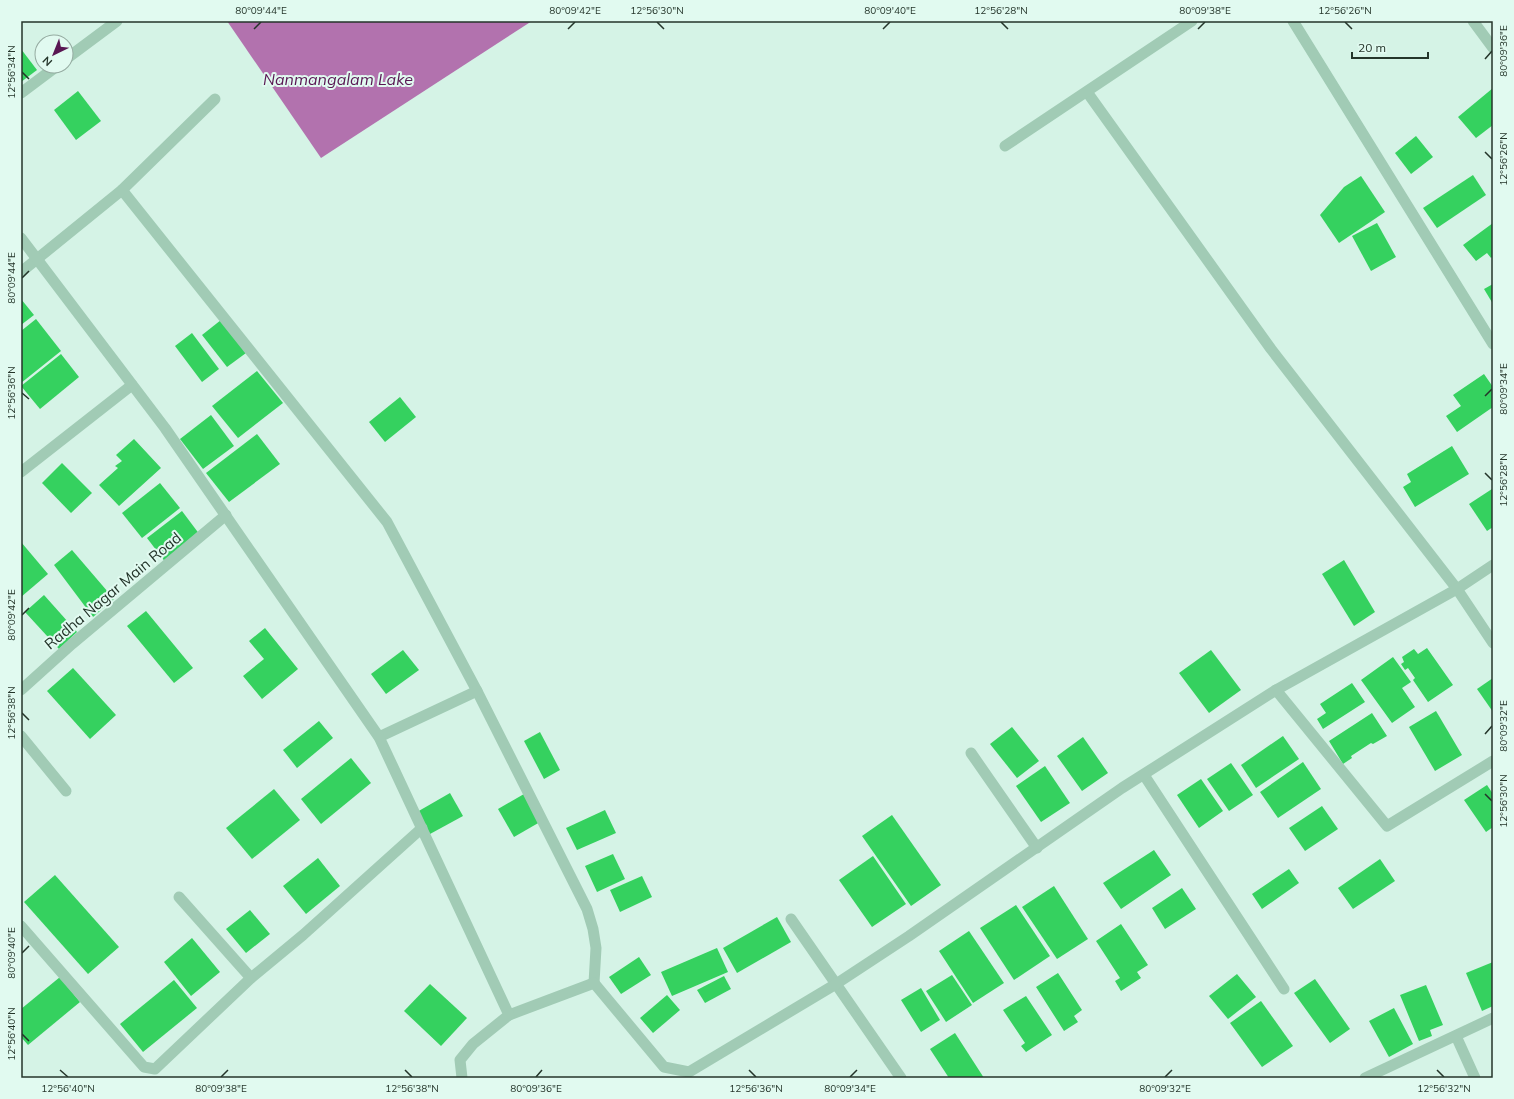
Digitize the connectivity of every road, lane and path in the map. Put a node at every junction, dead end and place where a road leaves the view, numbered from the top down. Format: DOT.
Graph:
graph roads {
  1 [pos="116,21"];
  2 [pos="1192,21"];
  3 [pos="1293,21"];
  4 [pos="1473,21"];
  5 [pos="1493,48"];
  6 [pos="74,53"];
  7 [pos="46,74"];
  8 [pos="1087,92"];
  9 [pos="21,93"];
  10 [pos="215,99"];
  11 [pos="1005,146"];
  12 [pos="122,190"];
  13 [pos="21,238"];
  14 [pos="37,259"];
  15 [pos="21,272"];
  16 [pos="1493,344"];
  17 [pos="132,385"];
  18 [pos="21,472"];
  19 [pos="226,515"];
  20 [pos="1493,565"];
  21 [pos="1457,589"];
  22 [pos="1493,644"];
  23 [pos="21,690"];
  24 [pos="1276,690"];
  25 [pos="477,691"];
  26 [pos="21,736"];
  27 [pos="379,737"];
  28 [pos="971,753"];
  29 [pos="1493,761"];
  30 [pos="1144,775"];
  31 [pos="66,791"];
  32 [pos="422,828"];
  33 [pos="1037,848"];
  34 [pos="179,897"];
  35 [pos="791,919"];
  36 [pos="21,926"];
  37 [pos="251,978"];
  38 [pos="594,983"];
  39 [pos="836,984"];
  40 [pos="1284,989"];
  41 [pos="509,1015"];
  42 [pos="1493,1018"];
  43 [pos="1456,1036"];
  44 [pos="462,1078"];
  45 [pos="901,1078"];
  46 [pos="1365,1078"];
  47 [pos="1475,1078"];
  1 -- 6 [label="street"];
  2 -- 8 [label="street"];
  3 -- 16 [label="street"];
  4 -- 5 [label="street"];
  7 -- 9 [label="street"];
  8 -- 11 [label="street"];
  8 -- 21 [label="street"];
  10 -- 12 [label="street"];
  12 -- 14 [label="street"];
  12 -- 25 [label="street"];
  13 -- 14 [label="street"];
  14 -- 15 [label="street"];
  14 -- 17 [label="street"];
  17 -- 18 [label="street"];
  17 -- 19 [label="street"];
  19 -- 23 [label="street, Radha Nagar Main Road"];
  19 -- 27 [label="street"];
  20 -- 21 [label="street"];
  21 -- 22 [label="street"];
  21 -- 24 [label="street"];
  24 -- 29 [label="street"];
  24 -- 30 [label="street"];
  25 -- 27 [label="street"];
  25 -- 38 [label="street"];
  26 -- 31 [label="street"];
  27 -- 32 [label="street"];
  28 -- 33 [label="street"];
  30 -- 33 [label="street"];
  30 -- 40 [label="street"];
  32 -- 37 [label="street"];
  32 -- 41 [label="street"];
  33 -- 39 [label="street"];
  34 -- 37 [label="street"];
  35 -- 39 [label="street"];
  36 -- 37 [label="street"];
  38 -- 39 [label="street"];
  38 -- 41 [label="street"];
  39 -- 45 [label="street"];
  41 -- 44 [label="street"];
  42 -- 43 [label="street"];
  43 -- 46 [label="street"];
  43 -- 47 [label="street"];
}
